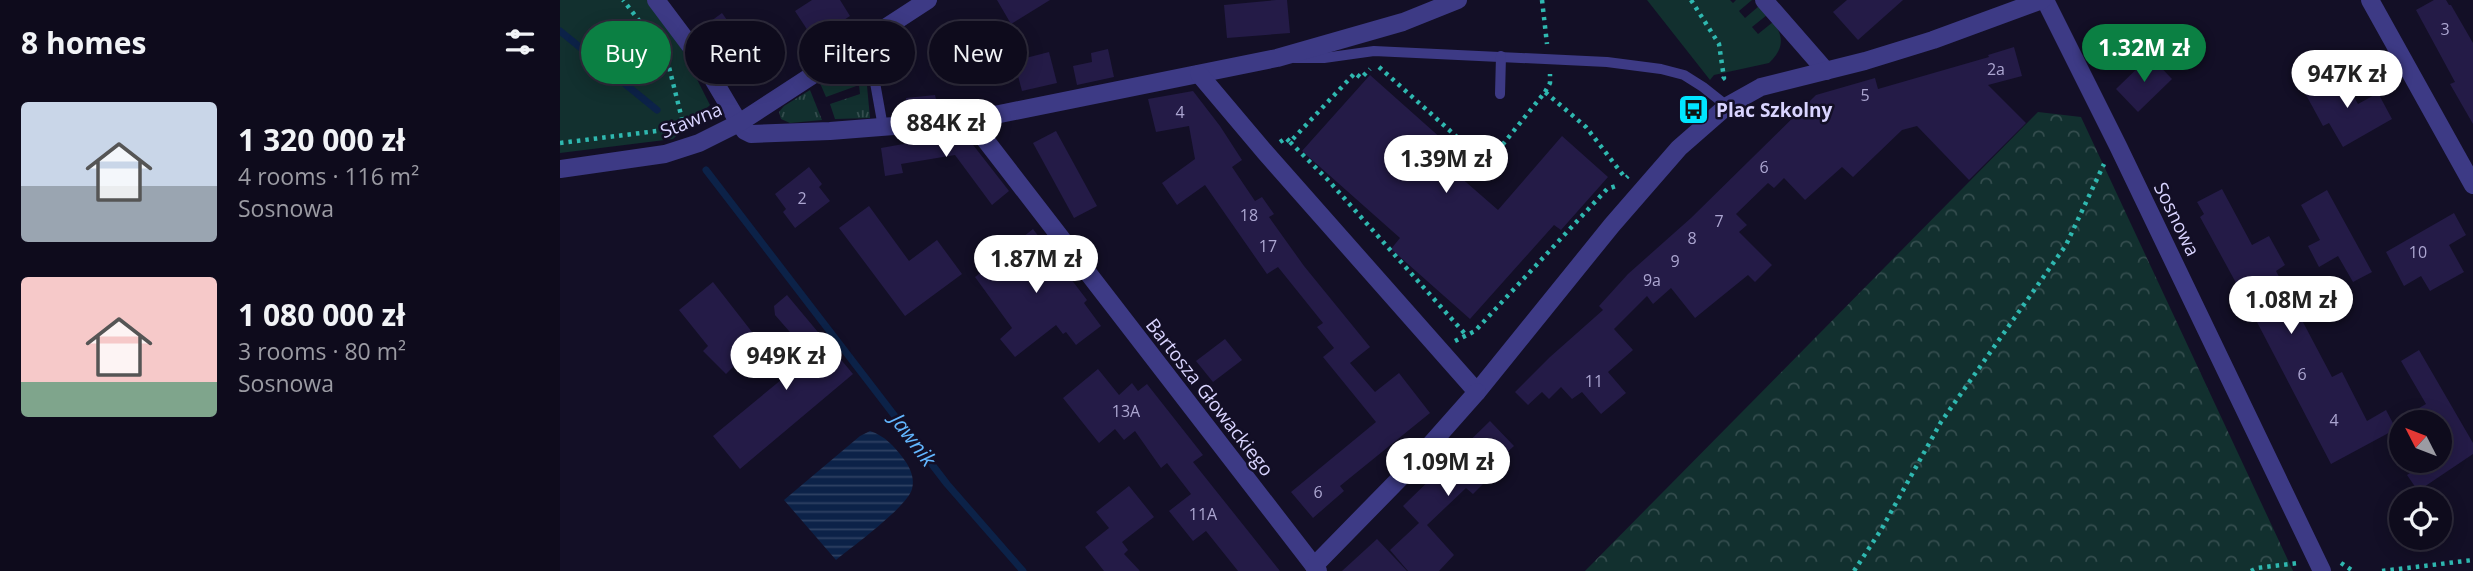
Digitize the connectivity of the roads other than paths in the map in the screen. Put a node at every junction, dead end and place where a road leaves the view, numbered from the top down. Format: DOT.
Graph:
graph roads {
  1 [pos="656,0"];
  2 [pos="928,0"];
  3 [pos="1458,0"];
  4 [pos="1764,0"];
  5 [pos="2044,0"];
  6 [pos="2370,0"];
  7 [pos="894,21"];
  8 [pos="1502,56"];
  9 [pos="1277,58"];
  10 [pos="1826,71"];
  11 [pos="1199,74"];
  12 [pos="799,83"];
  13 [pos="875,84"];
  14 [pos="1500,94"];
  15 [pos="1727,106"];
  16 [pos="970,120"];
  17 [pos="739,123"];
  18 [pos="883,127"];
  19 [pos="560,169"];
  20 [pos="2473,184"];
  21 [pos="1477,392"];
  22 [pos="1316,569"];
  23 [pos="2322,571"];
  1 -- 17 [label="street"];
  2 -- 7 [label="street, Stawna"];
  3 -- 9 [label="street"];
  4 -- 10 [label="street"];
  5 -- 10 [label="street"];
  5 -- 23 [label="street, Sosnowa"];
  6 -- 20 [label="street"];
  8 -- 9 [label="lane"];
  8 -- 14 [label="lane"];
  8 -- 15 [label="lane"];
  9 -- 11 [label="street"];
  10 -- 15 [label="street"];
  11 -- 16 [label="street"];
  11 -- 21 [label="street"];
  12 -- 17 [label="street, Stawna"];
  13 -- 18 [label="lane"];
  15 -- 21 [label="street"];
  16 -- 18 [label="street"];
  16 -- 22 [label="street, Bartosza Głowackiego"];
  17 -- 18 [label="street"];
  17 -- 19 [label="street, Stawna"];
  21 -- 22 [label="street"];
}
